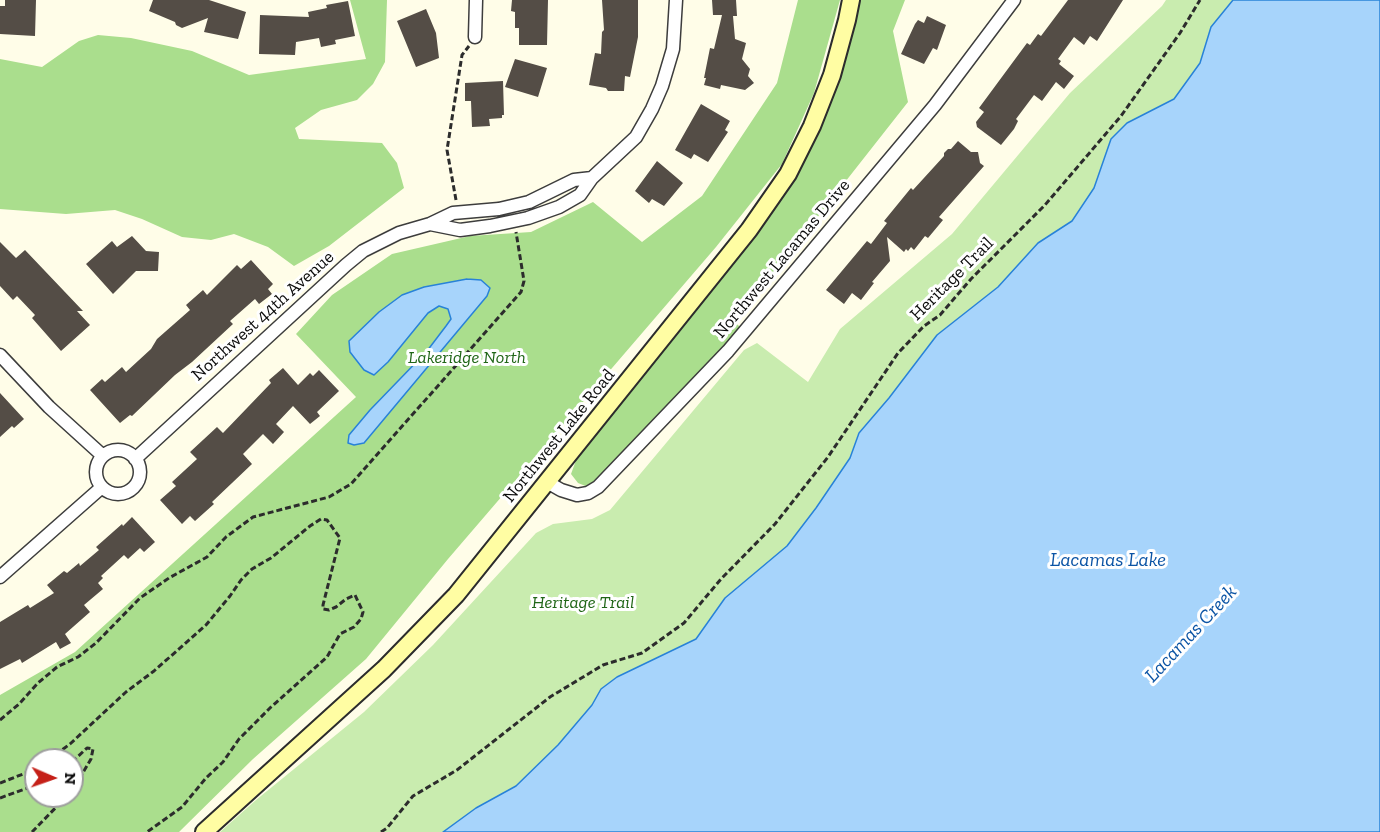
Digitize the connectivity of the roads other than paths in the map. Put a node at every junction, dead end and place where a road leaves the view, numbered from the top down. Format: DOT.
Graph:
graph roads {
  1 [pos="476,0"];
  2 [pos="676,0"];
  3 [pos="851,0"];
  4 [pos="1014,0"];
  5 [pos="475,37"];
  6 [pos="592,178"];
  7 [pos="430,224"];
  8 [pos="0,355"];
  9 [pos="103,456"];
  10 [pos="135,459"];
  11 [pos="547,482"];
  12 [pos="102,487"];
  13 [pos="0,577"];
  14 [pos="204,832"];
  1 -- 5 [label="street"];
  2 -- 6 [label="street, Northwest 44th Avenue"];
  3 -- 11 [label="main road, Northwest Lake Road"];
  4 -- 11 [label="street, Northwest Lacamas Drive"];
  6 -- 7 [label="street, Northwest 44th Avenue"];
  6 -- 7 [label="street, Northwest 44th Avenue"];
  7 -- 10 [label="street, Northwest 44th Avenue"];
  8 -- 9 [label="street"];
  9 -- 10 [label="street"];
  9 -- 12 [label="street"];
  10 -- 12 [label="street"];
  11 -- 14 [label="main road, Northwest Lake Road"];
  12 -- 13 [label="street"];
}
